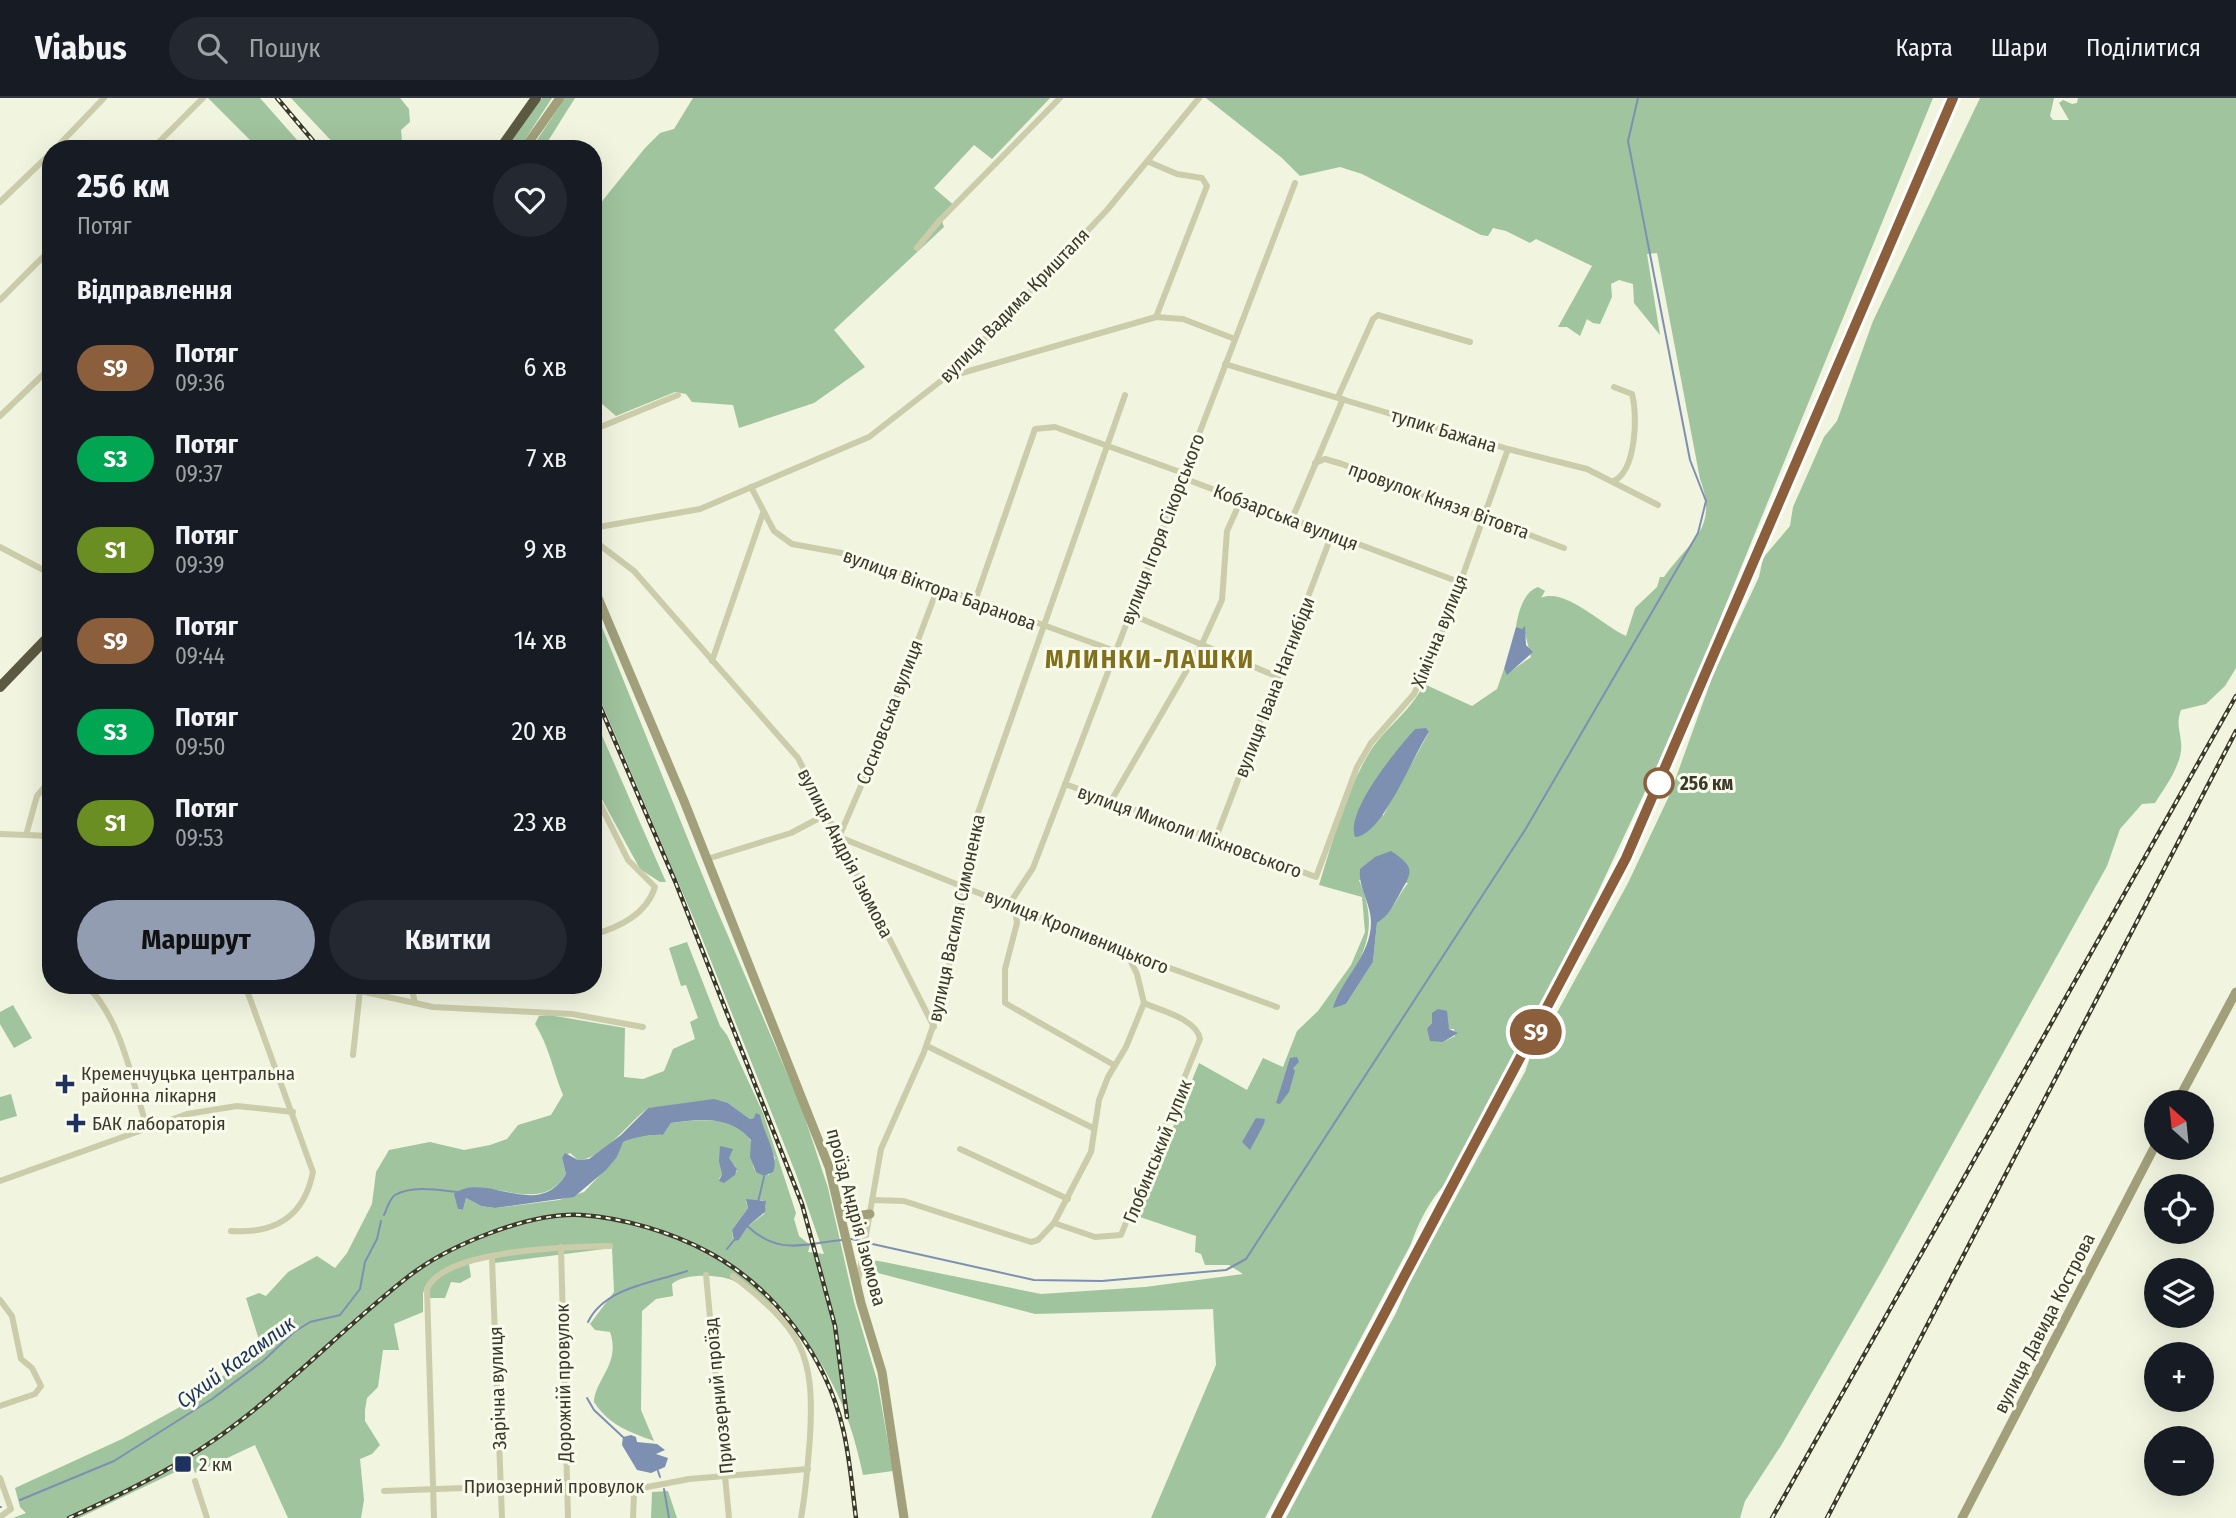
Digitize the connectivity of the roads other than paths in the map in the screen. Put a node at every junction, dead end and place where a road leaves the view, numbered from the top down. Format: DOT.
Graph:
graph roads {
  1 [pos="104,98"];
  2 [pos="203,98"];
  3 [pos="536,98"];
  4 [pos="560,98"];
  5 [pos="1060,98"];
  6 [pos="1198,98"];
  7 [pos="64,140"];
  8 [pos="161,140"];
  9 [pos="506,140"];
  10 [pos="530,140"];
  11 [pos="42,162"];
  12 [pos="1149,162"];
  13 [pos="1295,184"];
  14 [pos="0,202"];
  15 [pos="917,248"];
  16 [pos="42,258"];
  17 [pos="0,300"];
  18 [pos="1156,317"];
  19 [pos="1235,339"];
  20 [pos="1470,342"];
  21 [pos="1225,364"];
  22 [pos="42,376"];
  23 [pos="946,377"];
  24 [pos="1614,387"];
  25 [pos="678,395"];
  26 [pos="1125,395"];
  27 [pos="1341,398"];
  28 [pos="0,416"];
  29 [pos="602,426"];
  30 [pos="1107,446"];
  31 [pos="1508,449"];
  32 [pos="1315,463"];
  33 [pos="1183,473"];
  34 [pos="1614,481"];
  35 [pos="751,487"];
  36 [pos="1241,500"];
  37 [pos="1658,505"];
  38 [pos="763,513"];
  39 [pos="1484,515"];
  40 [pos="1292,519"];
  41 [pos="602,526"];
  42 [pos="1332,534"];
  43 [pos="0,547"];
  44 [pos="602,547"];
  45 [pos="1563,548"];
  46 [pos="42,569"];
  47 [pos="1459,582"];
  48 [pos="938,587"];
  49 [pos="975,601"];
  50 [pos="602,608"];
  51 [pos="1130,614"];
  52 [pos="1045,626"];
  53 [pos="42,643"];
  54 [pos="1202,644"];
  55 [pos="1115,651"];
  56 [pos="712,661"];
  57 [pos="1278,677"];
  58 [pos="0,687"];
  59 [pos="1065,784"];
  60 [pos="42,790"];
  61 [pos="1111,801"];
  62 [pos="602,808"];
  63 [pos="827,814"];
  64 [pos="0,834"];
  65 [pos="26,835"];
  66 [pos="42,836"];
  67 [pos="839,836"];
  68 [pos="1215,840"];
  69 [pos="707,859"];
  70 [pos="1316,877"];
  71 [pos="965,886"];
  72 [pos="1001,902"];
  73 [pos="1015,908"];
  74 [pos="602,932"];
  75 [pos="1126,952"];
  76 [pos="2236,992"];
  77 [pos="96,994"];
  78 [pos="248,994"];
  79 [pos="360,994"];
  80 [pos="377,994"];
  81 [pos="413,994"];
  82 [pos="415,1003"];
  83 [pos="1144,1003"];
  84 [pos="1278,1007"];
  85 [pos="643,1027"];
  86 [pos="934,1027"];
  87 [pos="927,1046"];
  88 [pos="353,1055"];
  89 [pos="1114,1065"];
  90 [pos="2184,1090"];
  91 [pos="293,1112"];
  92 [pos="146,1127"];
  93 [pos="1093,1128"];
  94 [pos="960,1149"];
  95 [pos="2148,1160"];
  96 [pos="0,1181"];
  97 [pos="1068,1199"];
  98 [pos="872,1200"];
  99 [pos="840,1211"];
  100 [pos="870,1214"];
  101 [pos="1054,1223"];
  102 [pos="231,1231"];
  103 [pos="610,1246"];
  104 [pos="561,1247"];
  105 [pos="492,1258"];
  106 [pos="706,1275"];
  107 [pos="733,1276"];
  108 [pos="857,1286"];
  109 [pos="0,1300"];
  110 [pos="0,1406"];
  111 [pos="808,1469"];
  112 [pos="725,1476"];
  113 [pos="0,1478"];
  114 [pos="195,1480"];
  115 [pos="567,1484"];
  116 [pos="500,1486"];
  117 [pos="433,1488"];
  118 [pos="637,1489"];
  119 [pos="384,1491"];
  120 [pos="0,1517"];
  121 [pos="207,1518"];
  122 [pos="434,1518"];
  123 [pos="502,1518"];
  124 [pos="568,1518"];
  125 [pos="633,1518"];
  126 [pos="729,1518"];
  127 [pos="801,1518"];
  128 [pos="904,1518"];
  129 [pos="1962,1518"];
  1 -- 7 [label="street"];
  2 -- 8 [label="street"];
  3 -- 9 [label="highway"];
  4 -- 10 [label="street"];
  5 -- 15 [label="street"];
  6 -- 12 [label="street, вулиця Вадима Кришталя"];
  11 -- 14 [label="street"];
  12 -- 18 [label="street"];
  12 -- 23 [label="street, вулиця Вадима Кришталя"];
  13 -- 19 [label="street, вулиця Ігоря Сікорського"];
  16 -- 17 [label="street"];
  18 -- 19 [label="street"];
  18 -- 23 [label="street"];
  19 -- 21 [label="street, вулиця Ігоря Сікорського"];
  20 -- 27 [label="street"];
  21 -- 27 [label="street, тупик Бажана"];
  21 -- 33 [label="street, вулиця Ігоря Сікорського"];
  22 -- 28 [label="street"];
  23 -- 35 [label="street, вулиця Вадима Кришталя"];
  24 -- 34 [label="street"];
  25 -- 29 [label="street"];
  26 -- 30 [label="street, вулиця Василя Симоненка"];
  27 -- 31 [label="street, тупик Бажана"];
  27 -- 32 [label="street"];
  30 -- 33 [label="street, Кобзарська вулиця"];
  30 -- 49 [label="street, Кобзарська вулиця"];
  30 -- 52 [label="street, вулиця Василя Симоненка"];
  31 -- 34 [label="street, тупик Бажана"];
  31 -- 39 [label="street, Хімічна вулиця"];
  32 -- 39 [label="street, провулок Князя Вітовта"];
  32 -- 40 [label="street"];
  33 -- 36 [label="street, Кобзарська вулиця"];
  33 -- 51 [label="street, вулиця Ігоря Сікорського"];
  34 -- 37 [label="street, тупик Бажана"];
  35 -- 38 [label="street, вулиця Віктора Баранова"];
  35 -- 41 [label="street, вулиця Вадима Кришталя"];
  36 -- 40 [label="street, Кобзарська вулиця"];
  36 -- 54 [label="street"];
  38 -- 48 [label="street, вулиця Віктора Баранова"];
  38 -- 56 [label="street"];
  39 -- 45 [label="street, провулок Князя Вітовта"];
  39 -- 47 [label="street, Хімічна вулиця"];
  40 -- 42 [label="street, Кобзарська вулиця"];
  42 -- 47 [label="street, Кобзарська вулиця"];
  42 -- 57 [label="street, вулиця Івана Нагнибіди"];
  43 -- 46 [label="street"];
  44 -- 56 [label="street, вулиця Андрія Ізюмова"];
  47 -- 70 [label="street, Хімічна вулиця"];
  48 -- 49 [label="street, вулиця Віктора Баранова"];
  48 -- 67 [label="street, Сосновська вулиця"];
  49 -- 52 [label="street, вулиця Віктора Баранова"];
  50 -- 69 [label="street, проїзд Андрія Ізюмова"];
  51 -- 54 [label="street"];
  51 -- 55 [label="street, вулиця Ігоря Сікорського"];
  52 -- 55 [label="street, вулиця Віктора Баранова"];
  52 -- 71 [label="street, вулиця Василя Симоненка"];
  53 -- 58 [label="highway"];
  54 -- 57 [label="street"];
  54 -- 61 [label="street"];
  55 -- 59 [label="street, вулиця Ігоря Сікорського"];
  56 -- 63 [label="street, вулиця Андрія Ізюмова"];
  57 -- 68 [label="street, вулиця Івана Нагнибіди"];
  59 -- 61 [label="street, вулиця Миколи Міхновського"];
  59 -- 72 [label="street, вулиця Ігоря Сікорського"];
  60 -- 65 [label="street"];
  61 -- 68 [label="street, вулиця Миколи Міхновського"];
  62 -- 74 [label="street"];
  63 -- 67 [label="street, вулиця Андрія Ізюмова"];
  63 -- 69 [label="street"];
  64 -- 65 [label="street"];
  65 -- 66 [label="street"];
  67 -- 71 [label="street, вулиця Кропивницького"];
  67 -- 86 [label="street, вулиця Андрія Ізюмова"];
  68 -- 70 [label="street, вулиця Миколи Міхновського"];
  69 -- 99 [label="street, проїзд Андрія Ізюмова"];
  71 -- 72 [label="street, вулиця Кропивницького"];
  71 -- 86 [label="street, вулиця Василя Симоненка"];
  72 -- 73 [label="street, вулиця Кропивницького"];
  73 -- 75 [label="street, вулиця Кропивницького"];
  73 -- 89 [label="street"];
  75 -- 83 [label="street"];
  75 -- 84 [label="street, вулиця Кропивницького"];
  76 -- 90 [label="street"];
  77 -- 92 [label="street"];
  78 -- 91 [label="street"];
  79 -- 88 [label="street"];
  80 -- 82 [label="street"];
  81 -- 82 [label="street"];
  82 -- 85 [label="street"];
  83 -- 89 [label="street"];
  83 -- 101 [label="street, Глобинський тупик"];
  86 -- 87 [label="street, вулиця Василя Симоненка"];
  87 -- 93 [label="street"];
  87 -- 98 [label="street, вулиця Василя Симоненка"];
  89 -- 93 [label="street"];
  91 -- 92 [label="street"];
  91 -- 102 [label="street"];
  92 -- 96 [label="street"];
  93 -- 97 [label="street"];
  94 -- 97 [label="street"];
  95 -- 129 [label="street, вулиця Давида Кострова"];
  97 -- 101 [label="street"];
  98 -- 100 [label="street, вулиця Василя Симоненка"];
  98 -- 101 [label="street"];
  99 -- 100 [label="street"];
  99 -- 108 [label="street, проїзд Андрія Ізюмова"];
  100 -- 108 [label="street, вулиця Василя Симоненка"];
  103 -- 104 [label="street"];
  104 -- 105 [label="street"];
  104 -- 115 [label="street, Дорожній провулок"];
  105 -- 116 [label="street, Зарічна вулиця"];
  105 -- 117 [label="street"];
  106 -- 112 [label="street, Приозерний проїзд"];
  107 -- 111 [label="street"];
  108 -- 128 [label="street, проїзд Андрія Ізюмова"];
  109 -- 110 [label="street"];
  111 -- 112 [label="street, Приозерний провулок"];
  111 -- 127 [label="street"];
  112 -- 118 [label="street, Приозерний провулок"];
  112 -- 126 [label="street, Приозерний проїзд"];
  113 -- 120 [label="street"];
  114 -- 121 [label="street"];
  115 -- 116 [label="street, Приозерний провулок"];
  115 -- 118 [label="street, Приозерний провулок"];
  115 -- 124 [label="street, Дорожній провулок"];
  116 -- 117 [label="street, Приозерний провулок"];
  116 -- 123 [label="street, Зарічна вулиця"];
  117 -- 119 [label="street, Приозерний провулок"];
  117 -- 122 [label="street"];
  118 -- 125 [label="street"];
}
